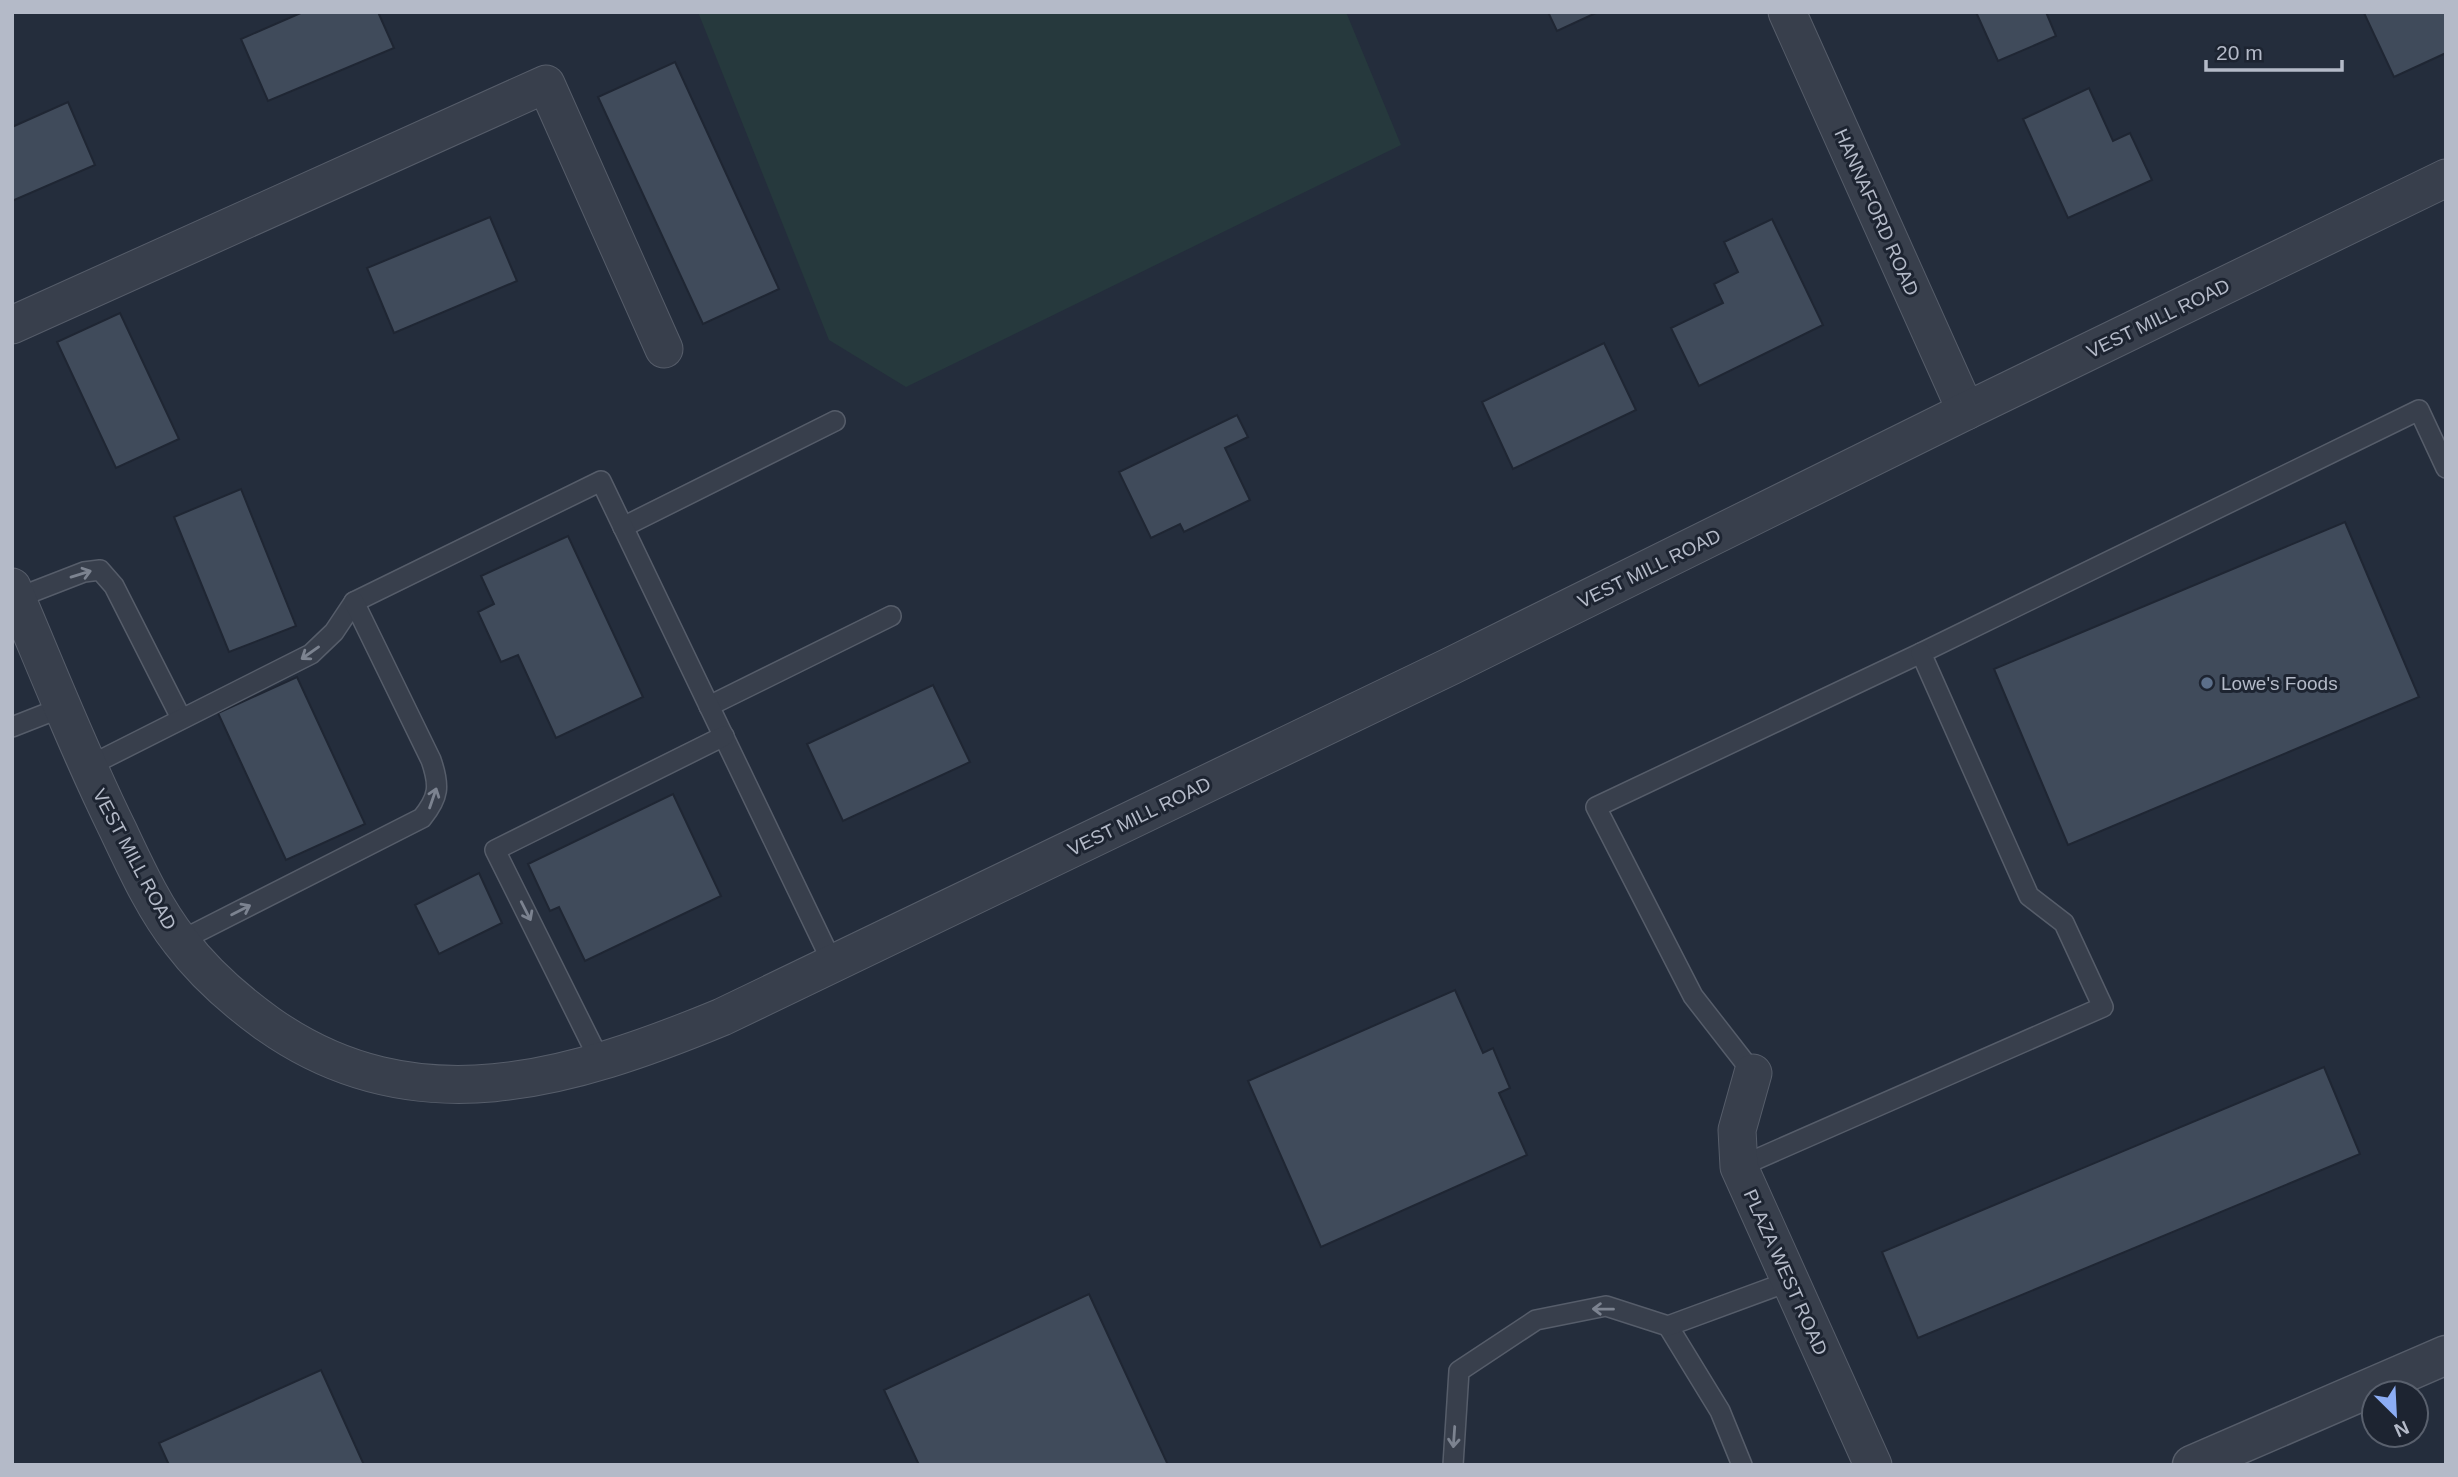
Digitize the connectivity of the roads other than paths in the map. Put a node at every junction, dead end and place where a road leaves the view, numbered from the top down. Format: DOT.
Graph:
graph roads {
  1 [pos="1787,12"];
  2 [pos="2446,178"];
  3 [pos="12,325"];
  4 [pos="664,349"];
  5 [pos="1966,411"];
  6 [pos="835,421"];
  7 [pos="2446,468"];
  8 [pos="623,527"];
  9 [pos="14,592"];
  10 [pos="354,602"];
  11 [pos="891,616"];
  12 [pos="1921,653"];
  13 [pos="709,706"];
  14 [pos="63,707"];
  15 [pos="181,719"];
  16 [pos="12,727"];
  17 [pos="723,736"];
  18 [pos="87,767"];
  19 [pos="180,941"];
  20 [pos="833,964"];
  21 [pos="601,1063"];
  22 [pos="1753,1073"];
  23 [pos="1739,1167"];
  24 [pos="1790,1281"];
  25 [pos="1668,1326"];
  26 [pos="2443,1362"];
  27 [pos="1452,1465"];
  28 [pos="1742,1465"];
  29 [pos="1874,1465"];
  30 [pos="2192,1465"];
  1 -- 5 [label="street, HANNAFORD ROAD"];
  2 -- 5 [label="street, VEST MILL ROAD"];
  3 -- 4 [label="street"];
  5 -- 20 [label="street, VEST MILL ROAD"];
  6 -- 8 [label="lane"];
  7 -- 12 [label="lane"];
  8 -- 10 [label="lane"];
  8 -- 13 [label="lane"];
  9 -- 14 [label="street, VEST MILL ROAD"];
  9 -- 15 [label="lane, one-way"];
  10 -- 15 [label="lane, one-way"];
  19 -- 10 [label="lane, one-way"];
  11 -- 13 [label="lane"];
  12 -- 22 [label="lane"];
  12 -- 23 [label="lane"];
  13 -- 17 [label="lane"];
  14 -- 16 [label="lane"];
  14 -- 18 [label="street, VEST MILL ROAD"];
  15 -- 18 [label="lane"];
  17 -- 20 [label="lane"];
  17 -- 21 [label="lane, one-way"];
  18 -- 19 [label="street, VEST MILL ROAD"];
  19 -- 21 [label="street, VEST MILL ROAD"];
  20 -- 21 [label="street, VEST MILL ROAD"];
  22 -- 23 [label="street, PLAZA WEST ROAD"];
  23 -- 24 [label="street, PLAZA WEST ROAD"];
  24 -- 25 [label="lane"];
  24 -- 29 [label="street, PLAZA WEST ROAD"];
  25 -- 27 [label="lane, one-way"];
  25 -- 28 [label="lane"];
  26 -- 30 [label="street"];
}
